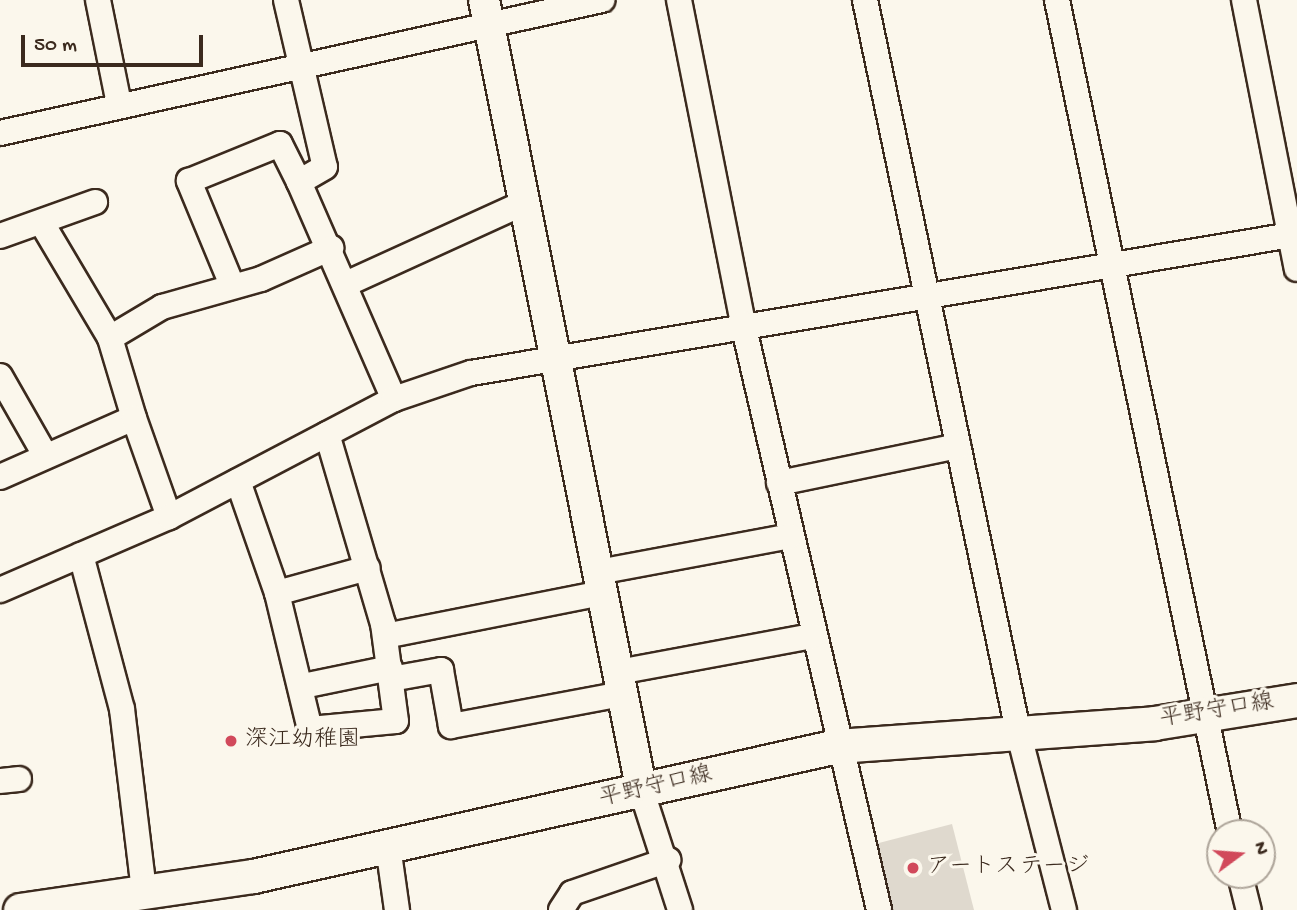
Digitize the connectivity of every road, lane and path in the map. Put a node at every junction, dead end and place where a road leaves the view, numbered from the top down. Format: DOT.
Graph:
graph roads {
  1 [pos="98,0"];
  2 [pos="286,0"];
  3 [pos="602,0"];
  4 [pos="679,0"];
  5 [pos="865,0"];
  6 [pos="1057,0"];
  7 [pos="1244,0"];
  8 [pos="487,13"];
  9 [pos="299,63"];
  10 [pos="119,104"];
  11 [pos="0,133"];
  12 [pos="299,182"];
  13 [pos="95,202"];
  14 [pos="526,202"];
  15 [pos="43,225"];
  16 [pos="1293,234"];
  17 [pos="0,236"];
  18 [pos="331,248"];
  19 [pos="1110,264"];
  20 [pos="1297,269"];
  21 [pos="346,284"];
  22 [pos="232,285"];
  23 [pos="927,297"];
  24 [pos="743,324"];
  25 [pos="110,338"];
  26 [pos="555,356"];
  27 [pos="0,376"];
  28 [pos="394,399"];
  29 [pos="134,418"];
  30 [pos="327,434"];
  31 [pos="958,446"];
  32 [pos="44,453"];
  33 [pos="0,477"];
  34 [pos="238,481"];
  35 [pos="779,483"];
  36 [pos="169,517"];
  37 [pos="790,536"];
  38 [pos="81,555"];
  39 [pos="368,568"];
  40 [pos="600,582"];
  41 [pos="0,590"];
  42 [pos="277,593"];
  43 [pos="385,636"];
  44 [pos="812,636"];
  45 [pos="391,674"];
  46 [pos="620,683"];
  47 [pos="303,686"];
  48 [pos="1297,700"];
  49 [pos="1201,716"];
  50 [pos="1018,731"];
  51 [pos="837,746"];
  52 [pos="642,792"];
  53 [pos="1227,819"];
  54 [pos="387,846"];
  55 [pos="668,860"];
  56 [pos="1244,889"];
  57 [pos="144,891"];
  58 [pos="20,910"];
  59 [pos="397,910"];
  60 [pos="561,910"];
  61 [pos="680,910"];
  62 [pos="879,910"];
  63 [pos="1065,910"];
  64 [pos="1249,910"];
  1 -- 10 [label="street"];
  2 -- 9 [label="street"];
  3 -- 8 [label="street"];
  4 -- 24 [label="street"];
  5 -- 23 [label="street"];
  6 -- 19 [label="street"];
  7 -- 16 [label="street"];
  8 -- 9 [label="street"];
  8 -- 14 [label="street"];
  9 -- 10 [label="street"];
  9 -- 12 [label="street"];
  10 -- 11 [label="street"];
  12 -- 18 [label="street"];
  12 -- 22 [label="street"];
  13 -- 15 [label="street"];
  14 -- 21 [label="street"];
  14 -- 26 [label="street"];
  15 -- 17 [label="street"];
  15 -- 25 [label="street"];
  16 -- 19 [label="street"];
  16 -- 20 [label="street"];
  18 -- 21 [label="street"];
  18 -- 22 [label="street"];
  19 -- 23 [label="street"];
  19 -- 49 [label="street"];
  21 -- 28 [label="street"];
  22 -- 25 [label="street"];
  23 -- 24 [label="street"];
  23 -- 31 [label="street"];
  24 -- 26 [label="street"];
  24 -- 35 [label="street"];
  25 -- 29 [label="street"];
  26 -- 28 [label="street"];
  26 -- 40 [label="street"];
  27 -- 32 [label="street"];
  28 -- 30 [label="street"];
  29 -- 32 [label="street"];
  29 -- 36 [label="street"];
  30 -- 34 [label="street"];
  30 -- 39 [label="street"];
  31 -- 35 [label="street"];
  31 -- 50 [label="street"];
  32 -- 33 [label="street"];
  34 -- 36 [label="street"];
  34 -- 42 [label="street"];
  35 -- 37 [label="street"];
  36 -- 38 [label="street"];
  37 -- 40 [label="street"];
  37 -- 44 [label="street"];
  38 -- 41 [label="street"];
  38 -- 57 [label="street"];
  39 -- 42 [label="street"];
  39 -- 43 [label="street"];
  40 -- 43 [label="street"];
  40 -- 46 [label="street"];
  42 -- 47 [label="street"];
  43 -- 45 [label="street"];
  44 -- 46 [label="street"];
  44 -- 51 [label="street"];
  45 -- 46 [label="street"];
  45 -- 47 [label="street"];
  45 -- 47 [label="street"];
  46 -- 52 [label="street"];
  48 -- 49 [label="main road, 平野守口線"];
  49 -- 50 [label="main road, 平野守口線"];
  49 -- 53 [label="street"];
  50 -- 51 [label="main road, 平野守口線"];
  50 -- 63 [label="street"];
  51 -- 52 [label="main road, 平野守口線"];
  51 -- 62 [label="street"];
  52 -- 54 [label="main road, 平野守口線"];
  52 -- 55 [label="street"];
  54 -- 57 [label="main road, 平野守口線"];
  54 -- 59 [label="street"];
  55 -- 60 [label="street"];
  55 -- 61 [label="street"];
  56 -- 64 [label="street"];
  57 -- 58 [label="main road, 平野守口線"];
}
